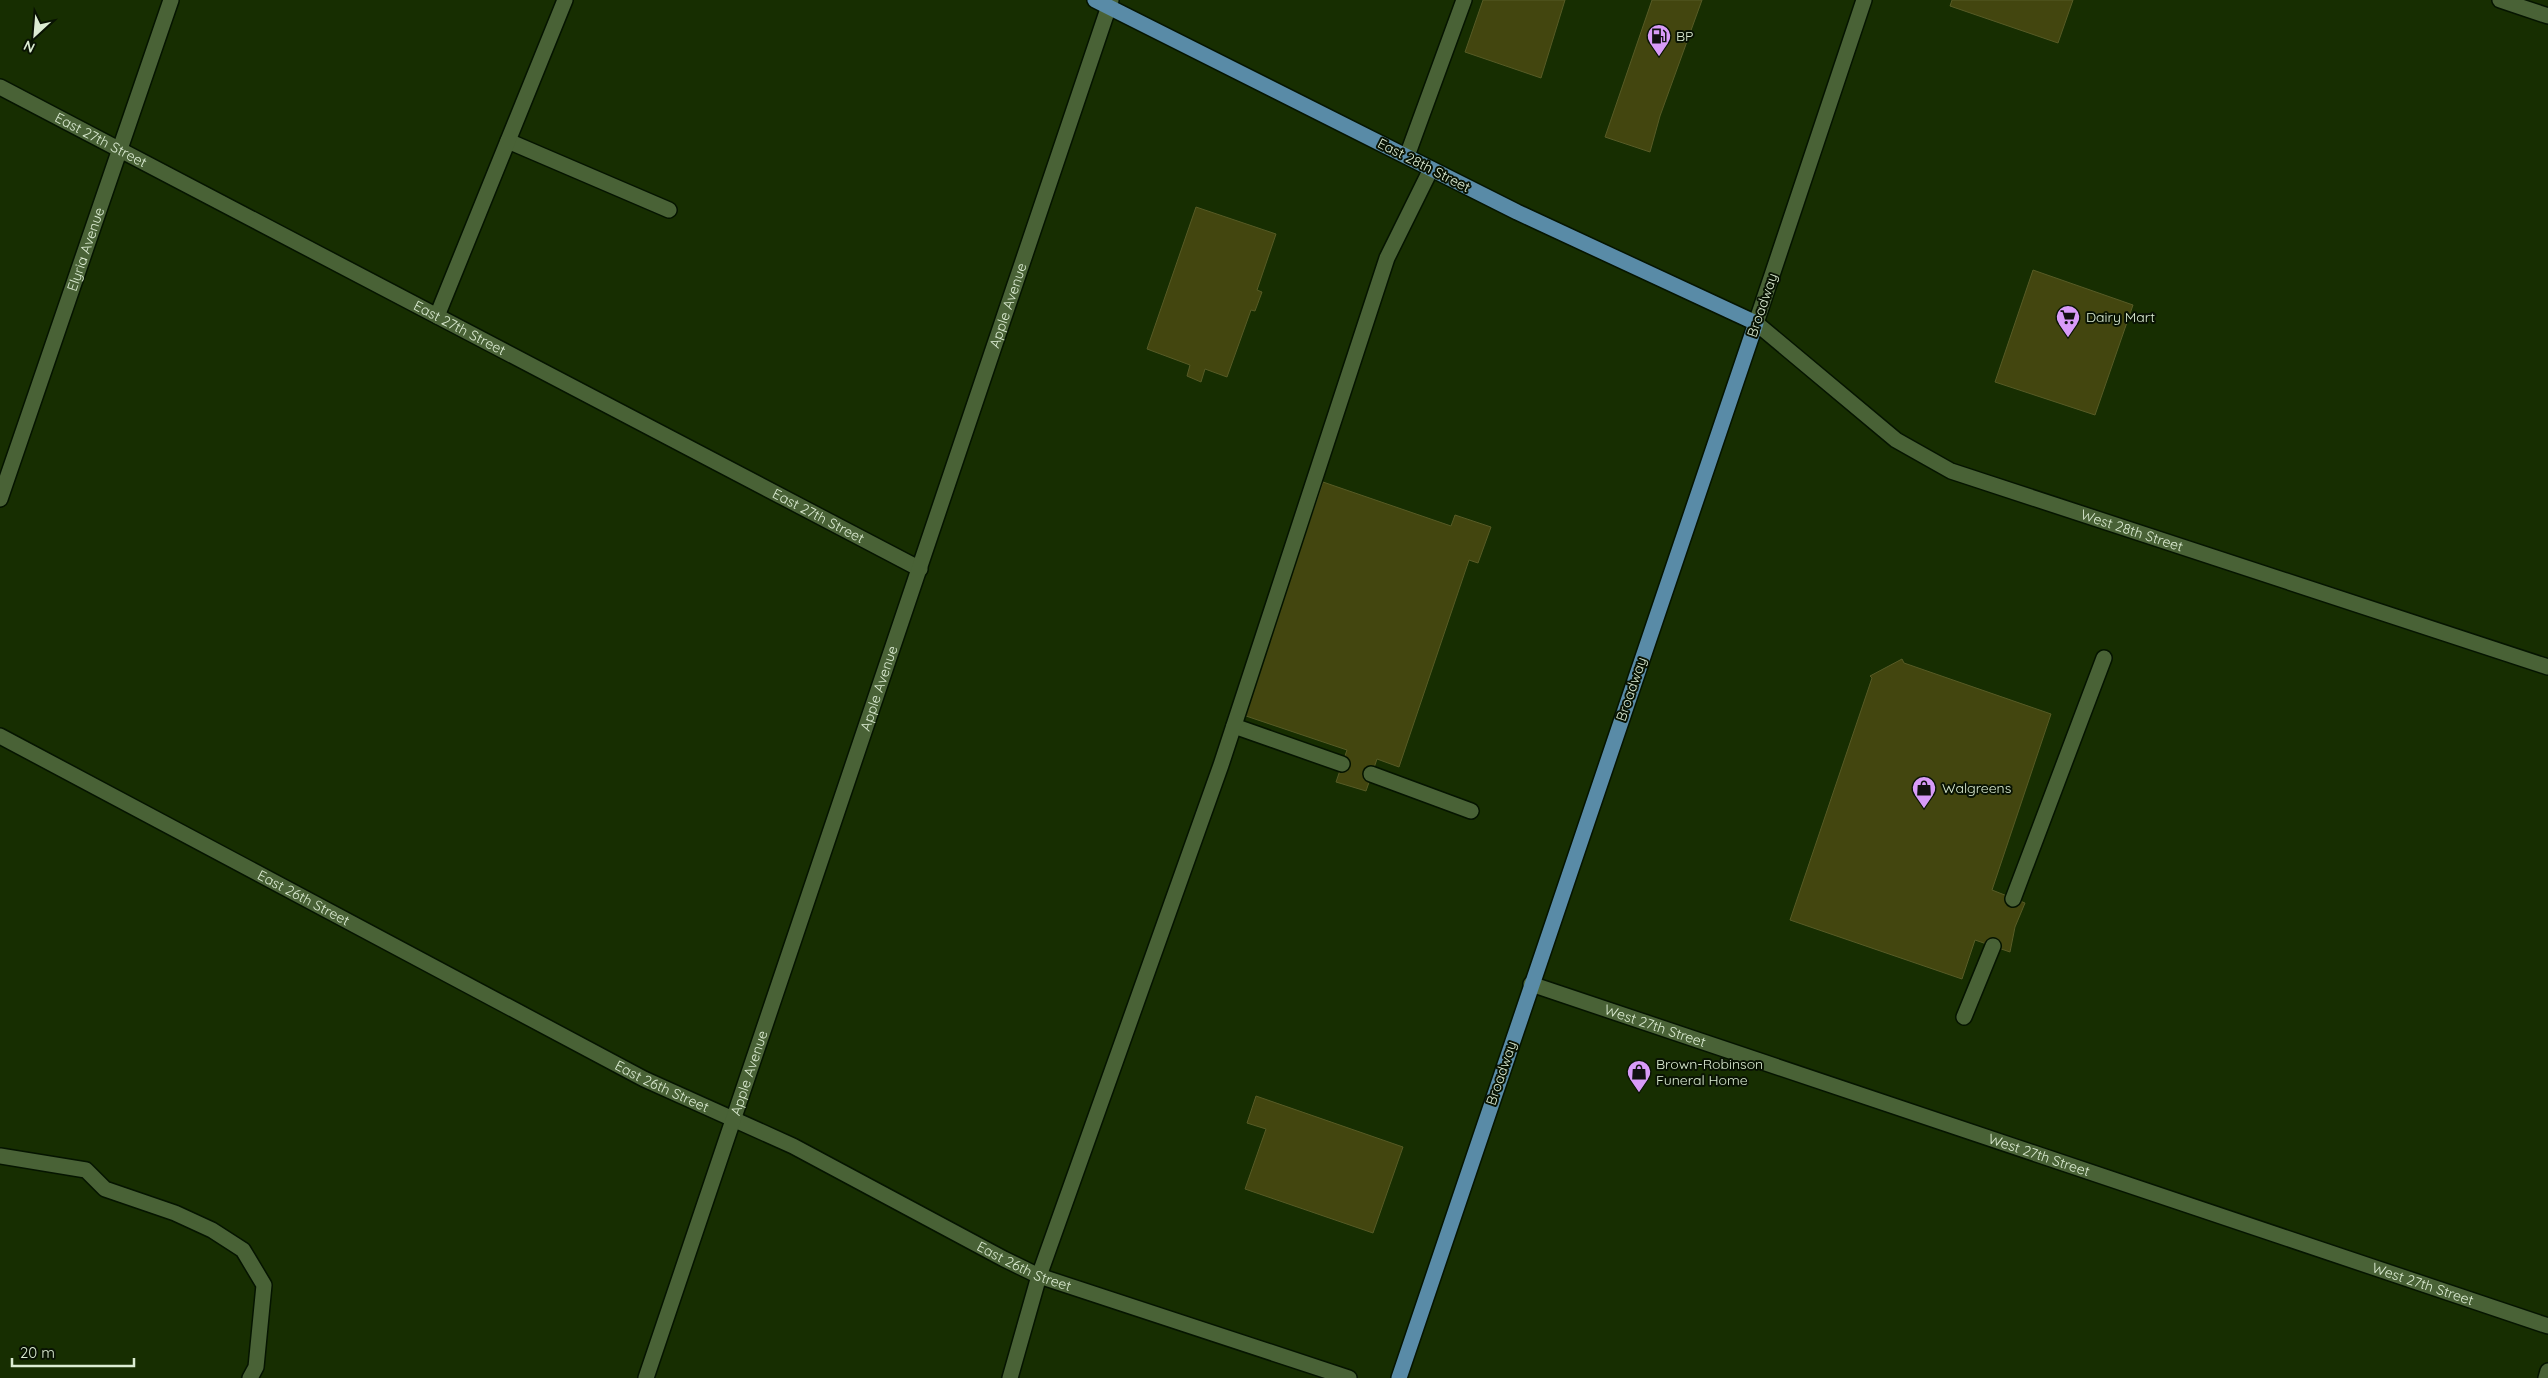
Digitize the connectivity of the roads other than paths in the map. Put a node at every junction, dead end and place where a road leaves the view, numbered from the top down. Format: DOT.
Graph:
graph roads {
  1 [pos="171,0"];
  2 [pos="565,0"];
  3 [pos="1095,0"];
  4 [pos="1464,0"];
  5 [pos="1864,0"];
  6 [pos="2500,0"];
  7 [pos="1110,3"];
  8 [pos="2548,16"];
  9 [pos="0,87"];
  10 [pos="508,141"];
  11 [pos="120,150"];
  12 [pos="1407,156"];
  13 [pos="1431,169"];
  14 [pos="669,210"];
  15 [pos="437,316"];
  16 [pos="1756,324"];
  17 [pos="0,498"];
  18 [pos="920,568"];
  19 [pos="2104,658"];
  20 [pos="2548,666"];
  21 [pos="1234,726"];
  22 [pos="0,736"];
  23 [pos="1342,764"];
  24 [pos="1371,774"];
  25 [pos="1471,811"];
  26 [pos="2013,899"];
  27 [pos="1993,946"];
  28 [pos="1531,984"];
  29 [pos="1964,1017"];
  30 [pos="734,1120"];
  31 [pos="0,1156"];
  32 [pos="1038,1276"];
  33 [pos="2548,1326"];
  34 [pos="2548,1371"];
  35 [pos="250,1378"];
  36 [pos="646,1378"];
  37 [pos="1010,1378"];
  38 [pos="1350,1378"];
  39 [pos="1399,1378"];
  40 [pos="2546,1378"];
  1 -- 11 [label="street, Elyria Avenue"];
  2 -- 10 [label="street"];
  3 -- 7 [label="main road, East 28th Street"];
  4 -- 12 [label="street"];
  5 -- 16 [label="street, Broadway"];
  6 -- 8 [label="street"];
  7 -- 12 [label="main road, East 28th Street"];
  7 -- 18 [label="street, Apple Avenue"];
  9 -- 11 [label="street, East 27th Street"];
  10 -- 14 [label="street"];
  10 -- 15 [label="street"];
  11 -- 15 [label="street, East 27th Street"];
  11 -- 17 [label="street, Elyria Avenue"];
  12 -- 13 [label="main road, East 28th Street"];
  13 -- 16 [label="main road, East 28th Street"];
  13 -- 21 [label="street"];
  15 -- 18 [label="street, East 27th Street"];
  16 -- 20 [label="street, West 28th Street"];
  16 -- 28 [label="main road, Broadway"];
  18 -- 30 [label="street, Apple Avenue"];
  19 -- 26 [label="street"];
  21 -- 23 [label="street"];
  21 -- 32 [label="street"];
  22 -- 30 [label="street, East 26th Street"];
  24 -- 25 [label="street"];
  27 -- 29 [label="street"];
  28 -- 33 [label="street, West 27th Street"];
  28 -- 39 [label="main road, Broadway"];
  30 -- 32 [label="street, East 26th Street"];
  30 -- 36 [label="street, Apple Avenue"];
  31 -- 35 [label="street"];
  32 -- 37 [label="street"];
  32 -- 38 [label="street, East 26th Street"];
  34 -- 40 [label="street"];
}
